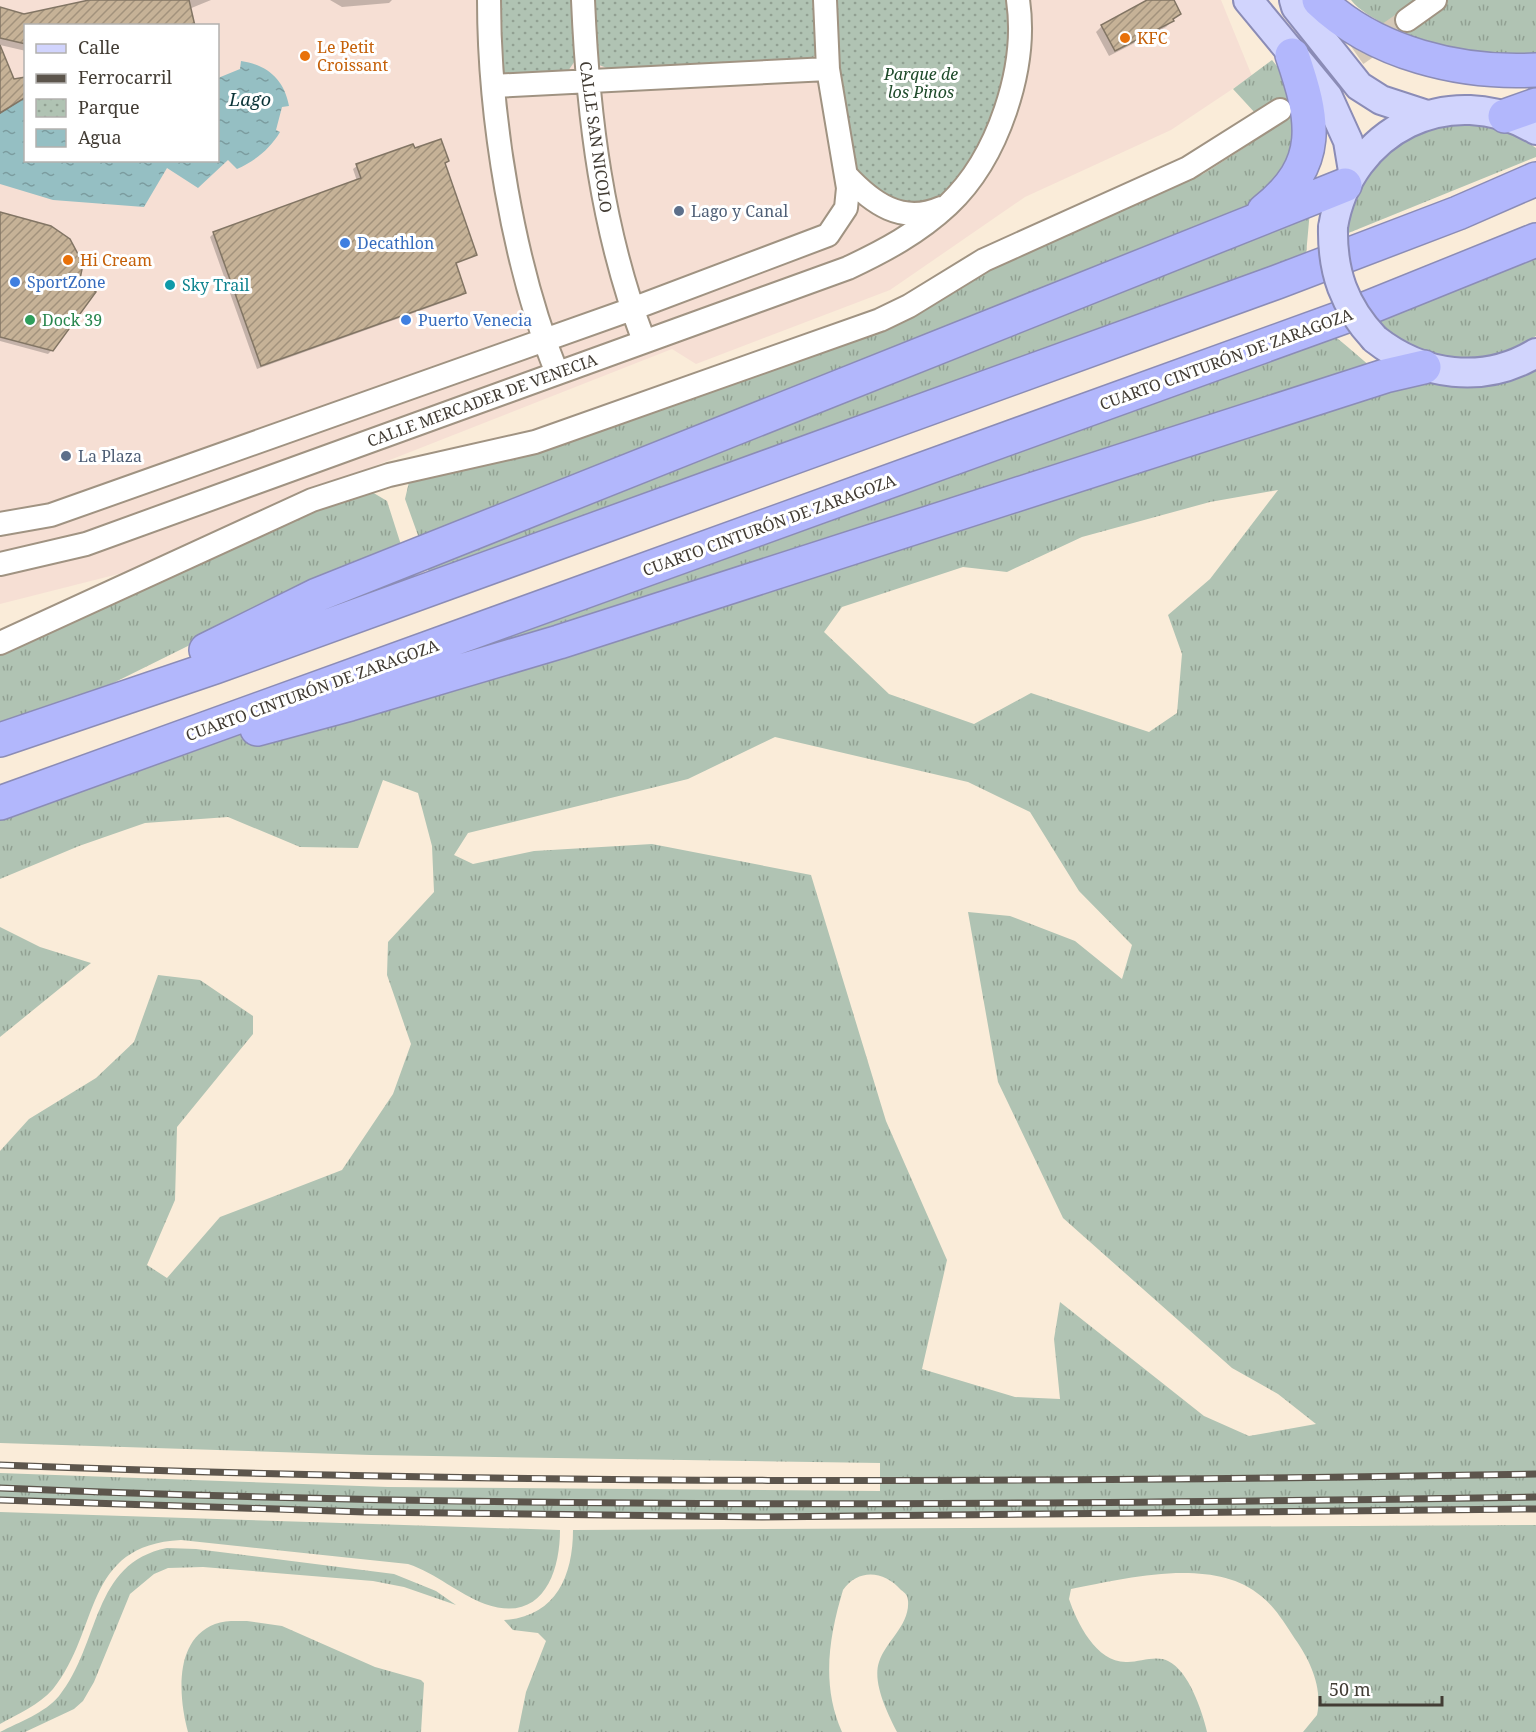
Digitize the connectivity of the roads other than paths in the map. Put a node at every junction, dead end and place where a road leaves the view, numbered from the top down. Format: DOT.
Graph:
graph roads {
  1 [pos="489,0"];
  2 [pos="583,0"];
  3 [pos="825,0"];
  4 [pos="1018,0"];
  5 [pos="1248,0"];
  6 [pos="1294,0"];
  7 [pos="1319,0"];
  8 [pos="1435,0"];
  9 [pos="1407,20"];
  10 [pos="1292,55"];
  11 [pos="828,69"];
  12 [pos="1536,70"];
  13 [pos="586,80"];
  14 [pos="493,86"];
  15 [pos="1536,105"];
  16 [pos="1280,110"];
  17 [pos="1427,115"];
  18 [pos="1505,116"];
  19 [pos="1536,130"];
  20 [pos="846,175"];
  21 [pos="1349,178"];
  22 [pos="1536,179"];
  23 [pos="949,204"];
  24 [pos="1249,223"];
  25 [pos="1536,240"];
  26 [pos="632,309"];
  27 [pos="543,340"];
  28 [pos="644,341"];
  29 [pos="1536,353"];
  30 [pos="1424,367"];
  31 [pos="557,373"];
  32 [pos="0,524"];
  33 [pos="0,564"];
  34 [pos="0,643"];
  35 [pos="106,702"];
  36 [pos="0,740"];
  37 [pos="113,763"];
  38 [pos="0,803"];
  1 -- 14 [label="street"];
  2 -- 13 [label="street, CALLE SAN NICOLO"];
  3 -- 11 [label="street"];
  4 -- 23 [label="street, CALLE MERCADER DE VENECIA"];
  5 -- 10 [label="main road"];
  6 -- 17 [label="main road"];
  7 -- 12 [label="highway"];
  8 -- 9 [label="street"];
  10 -- 21 [label="main road"];
  10 -- 24 [label="highway"];
  11 -- 13 [label="street"];
  11 -- 20 [label="street"];
  13 -- 14 [label="street"];
  13 -- 26 [label="street, CALLE SAN NICOLO"];
  14 -- 27 [label="street"];
  15 -- 18 [label="highway"];
  16 -- 34 [label="street"];
  17 -- 18 [label="main road"];
  17 -- 21 [label="main road"];
  18 -- 19 [label="main road"];
  20 -- 23 [label="street"];
  20 -- 26 [label="street"];
  21 -- 24 [label="highway"];
  21 -- 30 [label="main road, bridge"];
  22 -- 35 [label="highway"];
  23 -- 28 [label="street, CALLE MERCADER DE VENECIA"];
  24 -- 35 [label="highway"];
  25 -- 37 [label="highway, CUARTO CINTURÓN DE ZARAGOZA"];
  26 -- 27 [label="street"];
  26 -- 28 [label="street, CALLE SAN NICOLO"];
  27 -- 31 [label="street"];
  27 -- 32 [label="street"];
  28 -- 31 [label="street, CALLE MERCADER DE VENECIA"];
  29 -- 30 [label="main road"];
  30 -- 37 [label="highway"];
  31 -- 33 [label="street, CALLE MERCADER DE VENECIA"];
  35 -- 36 [label="highway"];
  37 -- 38 [label="highway, CUARTO CINTURÓN DE ZARAGOZA"];
}
